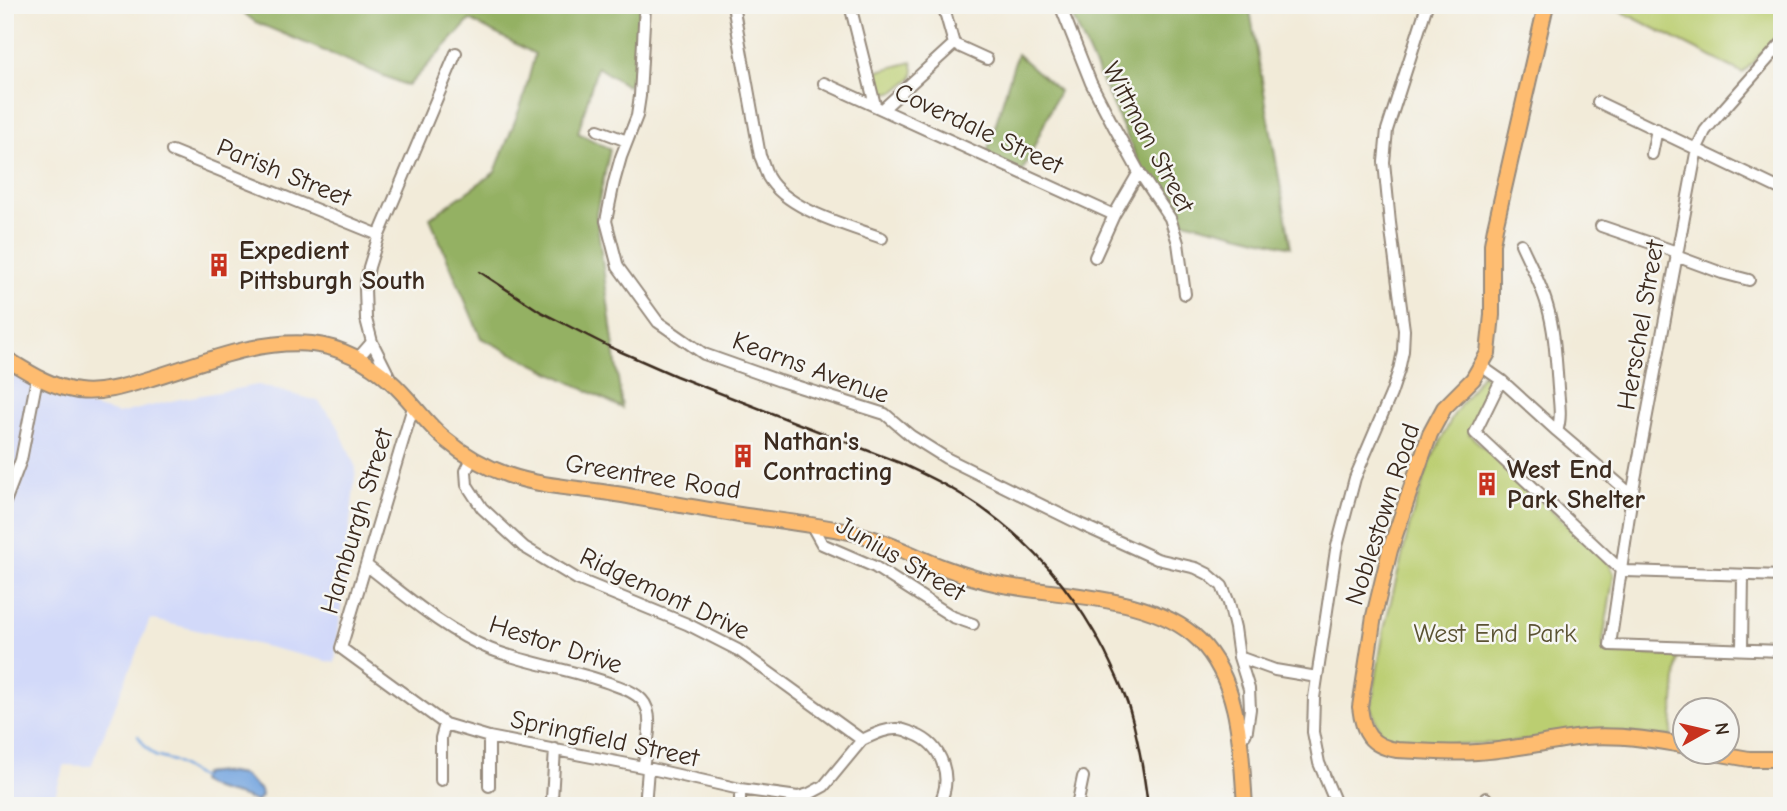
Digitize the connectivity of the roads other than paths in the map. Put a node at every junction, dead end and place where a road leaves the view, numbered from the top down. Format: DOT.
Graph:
graph roads {
  1 [pos="645,5"];
  2 [pos="733,5"];
  3 [pos="850,5"];
  4 [pos="943,5"];
  5 [pos="1060,5"];
  6 [pos="1427,5"];
  7 [pos="1546,5"];
  8 [pos="1782,43"];
  9 [pos="954,44"];
  10 [pos="456,54"];
  11 [pos="987,59"];
  12 [pos="824,83"];
  13 [pos="1598,102"];
  14 [pos="879,107"];
  15 [pos="1657,129"];
  16 [pos="598,130"];
  17 [pos="627,141"];
  18 [pos="1697,148"];
  19 [pos="172,151"];
  20 [pos="1652,154"];
  21 [pos="1139,172"];
  22 [pos="1781,188"];
  23 [pos="1114,215"];
  24 [pos="1601,226"];
  25 [pos="380,235"];
  26 [pos="882,238"];
  27 [pos="1521,244"];
  28 [pos="1676,254"];
  29 [pos="1096,257"];
  30 [pos="1749,280"];
  31 [pos="1185,295"];
  32 [pos="372,342"];
  33 [pos="5,358"];
  34 [pos="358,358"];
  35 [pos="1481,366"];
  36 [pos="37,378"];
  37 [pos="1501,380"];
  38 [pos="391,381"];
  39 [pos="413,407"];
  40 [pos="1557,431"];
  41 [pos="472,459"];
  42 [pos="1632,495"];
  43 [pos="5,502"];
  44 [pos="813,526"];
  45 [pos="366,565"];
  46 [pos="1620,569"];
  47 [pos="1743,575"];
  48 [pos="1782,576"];
  49 [pos="973,624"];
  50 [pos="341,648"];
  51 [pos="1742,649"];
  52 [pos="1782,651"];
  53 [pos="1239,657"];
  54 [pos="1317,677"];
  55 [pos="445,724"];
  56 [pos="489,737"];
  57 [pos="1238,738"];
  58 [pos="862,740"];
  59 [pos="1672,743"];
  60 [pos="555,749"];
  61 [pos="1742,758"];
  62 [pos="1782,759"];
  63 [pos="646,768"];
  64 [pos="1083,777"];
  65 [pos="441,780"];
  66 [pos="489,786"];
  67 [pos="740,789"];
  68 [pos="552,799"];
  69 [pos="645,806"];
  70 [pos="740,806"];
  71 [pos="938,806"];
  72 [pos="1077,806"];
  73 [pos="1245,806"];
  74 [pos="1337,806"];
  1 -- 17 [label="street, Kearns Avenue"];
  2 -- 26 [label="street"];
  3 -- 14 [label="street"];
  4 -- 9 [label="street"];
  5 -- 21 [label="street, Wittman Street"];
  6 -- 54 [label="street"];
  7 -- 35 [label="main road, Noblestown Road"];
  8 -- 18 [label="street, Herschel Street"];
  9 -- 11 [label="street"];
  9 -- 14 [label="street"];
  10 -- 25 [label="street"];
  12 -- 14 [label="street, Coverdale Street"];
  13 -- 15 [label="street"];
  14 -- 23 [label="street, Coverdale Street"];
  15 -- 18 [label="street"];
  15 -- 20 [label="street"];
  16 -- 17 [label="street"];
  17 -- 53 [label="street, Kearns Avenue"];
  18 -- 22 [label="street"];
  18 -- 28 [label="street, Herschel Street"];
  19 -- 25 [label="street, Parish Street"];
  21 -- 23 [label="street"];
  21 -- 31 [label="street, Wittman Street"];
  23 -- 29 [label="street"];
  24 -- 28 [label="street"];
  25 -- 32 [label="street"];
  27 -- 40 [label="street"];
  28 -- 30 [label="street"];
  28 -- 42 [label="street, Herschel Street"];
  32 -- 34 [label="street"];
  32 -- 38 [label="street"];
  33 -- 36 [label="main road, Greentree Road"];
  34 -- 36 [label="main road, Greentree Road"];
  34 -- 38 [label="main road, Greentree Road"];
  35 -- 37 [label="street"];
  35 -- 59 [label="main road, Noblestown Road"];
  36 -- 43 [label="street"];
  37 -- 40 [label="street"];
  37 -- 46 [label="street"];
  38 -- 39 [label="main road, Greentree Road"];
  39 -- 41 [label="main road, Greentree Road"];
  39 -- 45 [label="street, Hamburgh Street"];
  40 -- 42 [label="street"];
  41 -- 44 [label="main road, Greentree Road"];
  41 -- 58 [label="street, Ridgemont Drive"];
  42 -- 46 [label="street, Herschel Street"];
  44 -- 49 [label="street, Junius Street"];
  44 -- 57 [label="main road, Greentree Road"];
  45 -- 50 [label="street, Hamburgh Street"];
  45 -- 63 [label="street, Hestor Drive"];
  46 -- 47 [label="street"];
  46 -- 51 [label="street, Herschel Street"];
  47 -- 48 [label="street"];
  47 -- 51 [label="street"];
  50 -- 55 [label="street, Springfield Street"];
  51 -- 52 [label="street"];
  53 -- 54 [label="street"];
  53 -- 57 [label="street, Kearns Avenue"];
  54 -- 74 [label="street"];
  55 -- 56 [label="street, Springfield Street"];
  55 -- 65 [label="street"];
  56 -- 60 [label="street, Springfield Street"];
  56 -- 66 [label="street"];
  57 -- 73 [label="main road, Greentree Road"];
  58 -- 67 [label="street, Springfield Street"];
  58 -- 71 [label="street"];
  60 -- 63 [label="street, Springfield Street"];
  60 -- 68 [label="street"];
  61 -- 62 [label="main road"];
  63 -- 67 [label="street, Springfield Street"];
  63 -- 69 [label="street"];
  64 -- 72 [label="street"];
  67 -- 70 [label="street"];
}
